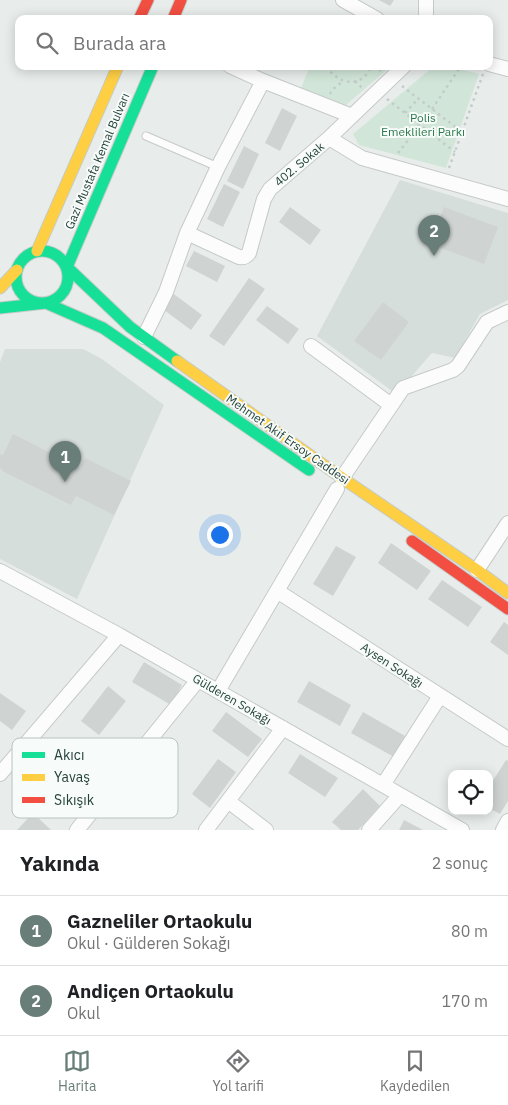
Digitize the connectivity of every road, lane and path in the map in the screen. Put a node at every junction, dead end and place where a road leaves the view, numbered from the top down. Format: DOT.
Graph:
graph roads {
  1 [pos="148,0"];
  2 [pos="181,0"];
  3 [pos="343,0"];
  4 [pos="426,0"];
  5 [pos="141,15"];
  6 [pos="175,15"];
  7 [pos="370,15"];
  8 [pos="426,15"];
  9 [pos="493,65"];
  10 [pos="508,69"];
  11 [pos="116,70"];
  12 [pos="151,70"];
  13 [pos="239,70"];
  14 [pos="329,70"];
  15 [pos="370,70"];
  16 [pos="400,70"];
  17 [pos="458,70"];
  18 [pos="485,70"];
  19 [pos="392,78"];
  20 [pos="263,81"];
  21 [pos="377,92"];
  22 [pos="418,99"];
  23 [pos="432,109"];
  24 [pos="405,113"];
  25 [pos="352,116"];
  26 [pos="420,125"];
  27 [pos="462,132"];
  28 [pos="146,136"];
  29 [pos="329,138"];
  30 [pos="455,152"];
  31 [pos="389,166"];
  32 [pos="218,167"];
  33 [pos="445,181"];
  34 [pos="508,199"];
  35 [pos="187,233"];
  36 [pos="37,251"];
  37 [pos="67,267"];
  38 [pos="16,270"];
  39 [pos="0,288"];
  40 [pos="46,303"];
  41 [pos="0,308"];
  42 [pos="508,312"];
  43 [pos="144,336"];
  44 [pos="311,346"];
  45 [pos="391,405"];
  46 [pos="334,484"];
  47 [pos="508,523"];
  48 [pos="405,536"];
  49 [pos="477,570"];
  50 [pos="0,571"];
  51 [pos="277,591"];
  52 [pos="508,593"];
  53 [pos="508,609"];
  54 [pos="119,635"];
  55 [pos="198,680"];
  56 [pos="218,691"];
  57 [pos="440,696"];
  58 [pos="284,728"];
  59 [pos="31,738"];
  60 [pos="151,738"];
  61 [pos="508,739"];
  62 [pos="12,760"];
  63 [pos="0,774"];
  64 [pos="383,785"];
  65 [pos="400,795"];
  66 [pos="228,801"];
  67 [pos="87,818"];
  68 [pos="508,821"];
  69 [pos="77,830"];
  70 [pos="206,830"];
  71 [pos="266,830"];
  72 [pos="369,830"];
  73 [pos="462,830"];
  74 [pos="503,830"];
  1 -- 5 [label="main road"];
  2 -- 6 [label="main road"];
  3 -- 7 [label="street"];
  4 -- 8 [label="street"];
  9 -- 10 [label="street"];
  11 -- 36 [label="main road, Gazi Mustafa Kemal Bulvarı"];
  12 -- 37 [label="main road, Gazi Mustafa Kemal Bulvarı"];
  13 -- 20 [label="street"];
  14 -- 15 [label="path"];
  16 -- 19 [label="street, 402. Sokak"];
  17 -- 23 [label="path"];
  18 -- 27 [label="path"];
  19 -- 21 [label="street, 402. Sokak"];
  19 -- 22 [label="path"];
  20 -- 25 [label="street"];
  20 -- 32 [label="street"];
  21 -- 24 [label="path"];
  21 -- 25 [label="street, 402. Sokak"];
  22 -- 23 [label="path"];
  22 -- 24 [label="path"];
  23 -- 27 [label="path"];
  24 -- 26 [label="path"];
  25 -- 29 [label="street, 402. Sokak"];
  26 -- 30 [label="path"];
  26 -- 31 [label="path"];
  27 -- 30 [label="path"];
  28 -- 32 [label="lane"];
  29 -- 31 [label="street"];
  29 -- 35 [label="street, 402. Sokak"];
  30 -- 33 [label="path"];
  31 -- 33 [label="street"];
  32 -- 35 [label="street"];
  33 -- 34 [label="street"];
  35 -- 43 [label="street"];
  36 -- 37 [label="main road"];
  36 -- 38 [label="main road"];
  37 -- 40 [label="main road"];
  37 -- 43 [label="main road, Mehmet Akif Ersoy Caddesi"];
  38 -- 39 [label="main road"];
  38 -- 40 [label="main road"];
  40 -- 41 [label="main road"];
  40 -- 46 [label="main road, Mehmet Akif Ersoy Caddesi"];
  42 -- 45 [label="street"];
  43 -- 46 [label="main road, Mehmet Akif Ersoy Caddesi"];
  44 -- 45 [label="street"];
  45 -- 46 [label="street"];
  46 -- 49 [label="main road, Mehmet Akif Ersoy Caddesi"];
  46 -- 51 [label="street"];
  47 -- 49 [label="street"];
  48 -- 53 [label="main road"];
  49 -- 52 [label="main road, Mehmet Akif Ersoy Caddesi"];
  50 -- 54 [label="street, Gülderen Sokağı"];
  51 -- 56 [label="street"];
  51 -- 57 [label="street, Aysen Sokağı"];
  54 -- 55 [label="street, Gülderen Sokağı"];
  54 -- 59 [label="street"];
  55 -- 56 [label="street, Gülderen Sokağı"];
  55 -- 60 [label="street"];
  56 -- 58 [label="street, Gülderen Sokağı"];
  57 -- 61 [label="street, Aysen Sokağı"];
  57 -- 64 [label="street"];
  58 -- 64 [label="street, Gülderen Sokağı"];
  58 -- 66 [label="street"];
  62 -- 63 [label="street"];
  64 -- 65 [label="street, Gülderen Sokağı"];
  65 -- 72 [label="street"];
  65 -- 73 [label="street, Gülderen Sokağı"];
  66 -- 70 [label="street"];
  66 -- 71 [label="street"];
  67 -- 69 [label="street"];
  68 -- 74 [label="street"];
}
